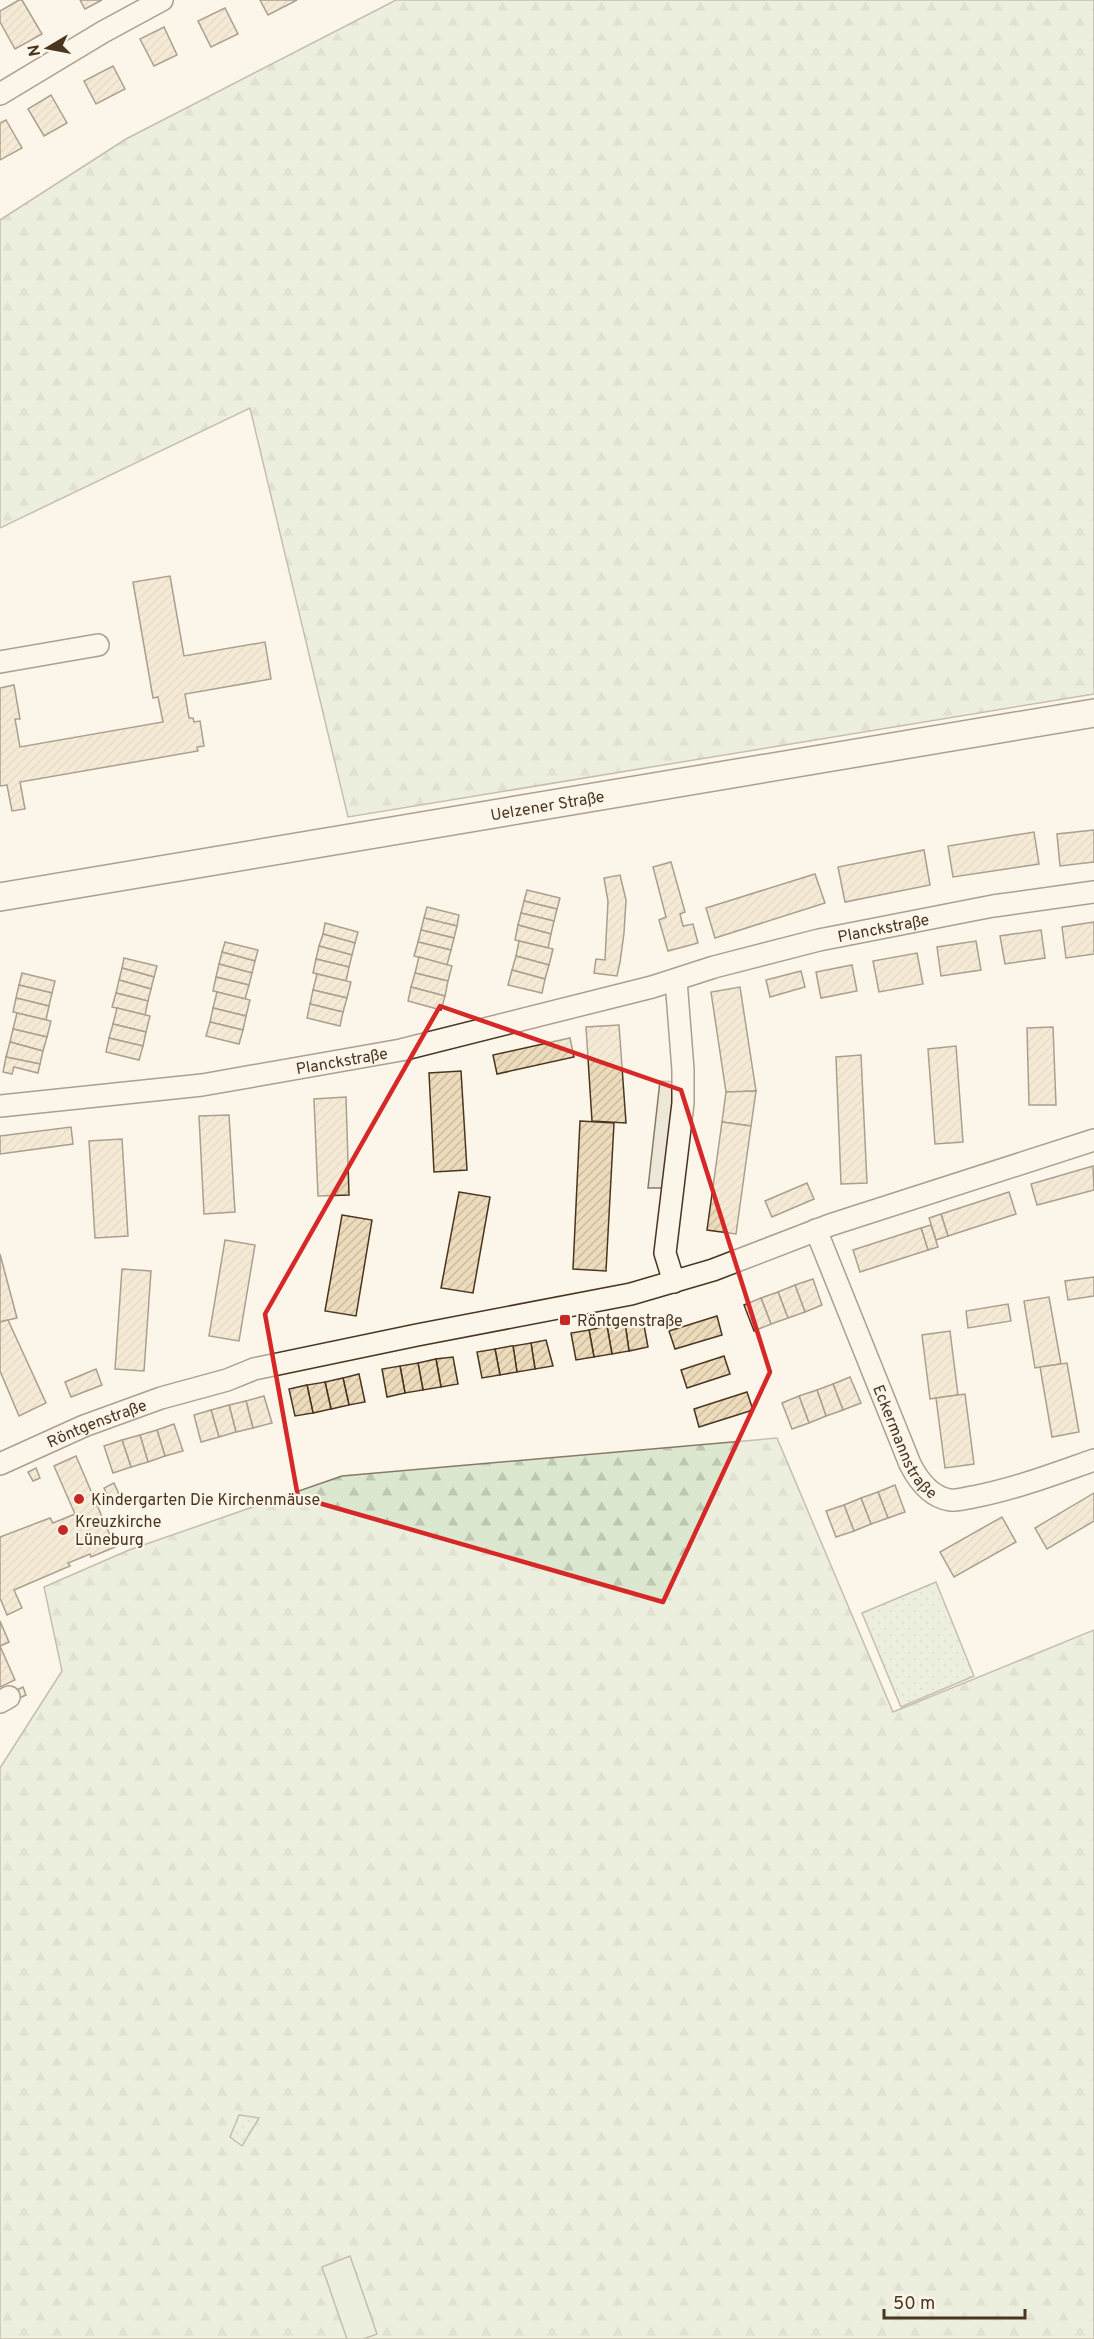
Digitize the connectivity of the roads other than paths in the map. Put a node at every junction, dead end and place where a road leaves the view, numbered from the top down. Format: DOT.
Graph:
graph roads {
  1 [pos="162,0"];
  2 [pos="0,94"];
  3 [pos="98,645"];
  4 [pos="0,662"];
  5 [pos="1094,713"];
  6 [pos="1094,892"];
  7 [pos="0,897"];
  8 [pos="676,980"];
  9 [pos="0,1106"];
  10 [pos="1094,1140"];
  11 [pos="816,1230"];
  12 [pos="674,1282"];
  13 [pos="1094,1460"];
  14 [pos="1,1461"];
  1 -- 2 [label="street"];
  3 -- 4 [label="street"];
  5 -- 7 [label="main road, Uelzener Straße"];
  6 -- 8 [label="street, Planckstraße"];
  8 -- 9 [label="street, Planckstraße"];
  8 -- 12 [label="street"];
  10 -- 11 [label="street, Röntgenstraße"];
  11 -- 12 [label="street, Röntgenstraße"];
  11 -- 13 [label="street, Eckermannstraße"];
  12 -- 14 [label="street, Röntgenstraße"];
}
